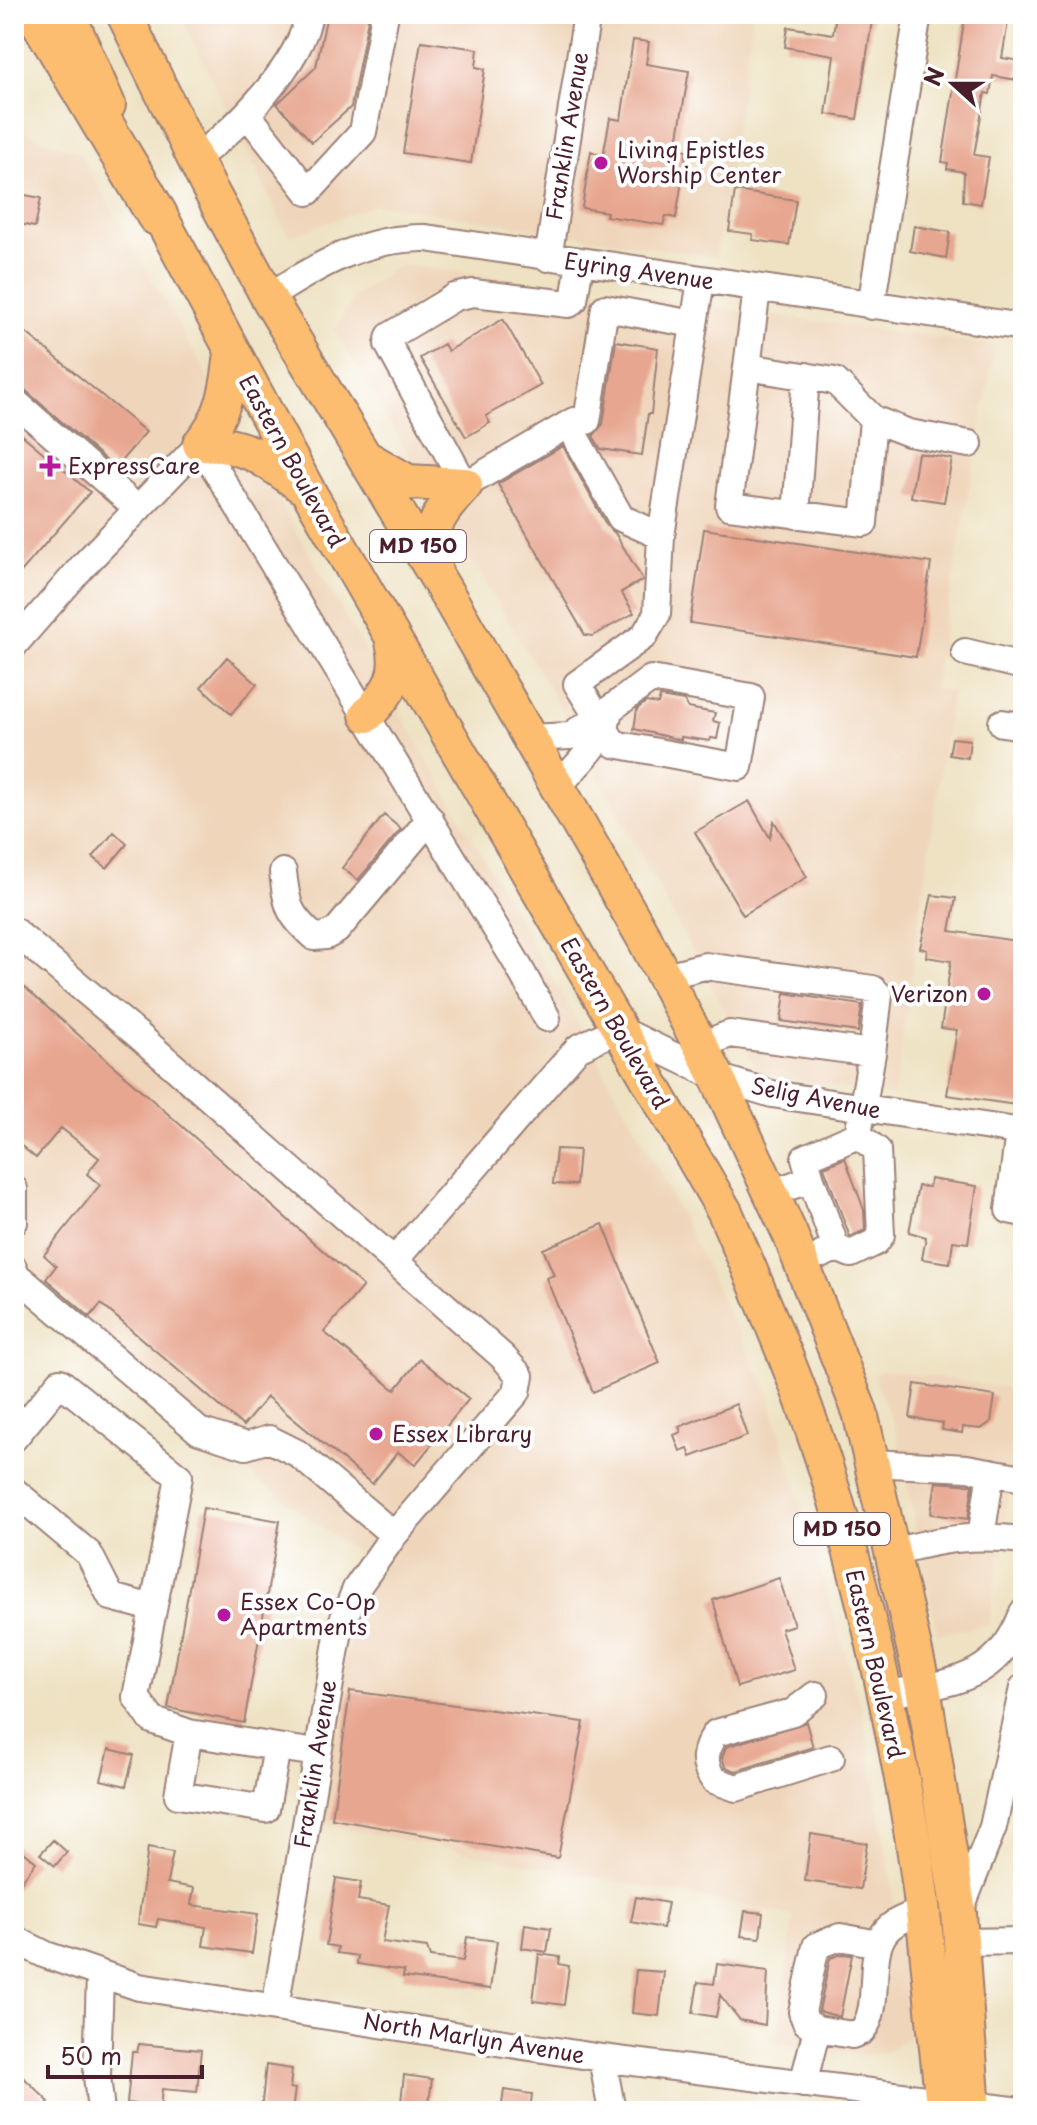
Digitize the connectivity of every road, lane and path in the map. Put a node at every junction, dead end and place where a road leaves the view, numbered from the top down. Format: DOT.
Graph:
graph roads {
  1 [pos="37,14"];
  2 [pos="68,14"];
  3 [pos="124,14"];
  4 [pos="309,14"];
  5 [pos="385,14"];
  6 [pos="587,14"];
  7 [pos="918,14"];
  8 [pos="248,115"];
  9 [pos="195,158"];
  10 [pos="157,215"];
  11 [pos="548,258"];
  12 [pos="580,263"];
  13 [pos="701,280"];
  14 [pos="757,289"];
  15 [pos="268,297"];
  16 [pos="871,306"];
  17 [pos="694,324"];
  18 [pos="1023,327"];
  19 [pos="232,353"];
  20 [pos="747,367"];
  21 [pos="806,376"];
  22 [pos="14,401"];
  23 [pos="873,419"];
  24 [pos="578,442"];
  25 [pos="200,444"];
  26 [pos="969,444"];
  27 [pos="361,454"];
  28 [pos="465,485"];
  29 [pos="308,491"];
  30 [pos="138,509"];
  31 [pos="796,515"];
  32 [pos="661,536"];
  33 [pos="435,574"];
  34 [pos="390,634"];
  35 [pos="14,645"];
  36 [pos="965,652"];
  37 [pos="1023,666"];
  38 [pos="367,715"];
  39 [pos="605,729"];
  40 [pos="529,738"];
  41 [pos="558,787"];
  42 [pos="430,819"];
  43 [pos="283,872"];
  44 [pos="14,931"];
  45 [pos="665,976"];
  46 [pos="547,1018"];
  47 [pos="618,1029"];
  48 [pos="701,1045"];
  49 [pos="872,1053"];
  50 [pos="717,1077"];
  51 [pos="862,1108"];
  52 [pos="1021,1132"];
  53 [pos="858,1135"];
  54 [pos="811,1179"];
  55 [pos="14,1189"];
  56 [pos="771,1193"];
  57 [pos="1023,1213"];
  58 [pos="14,1222"];
  59 [pos="836,1248"];
  60 [pos="394,1261"];
  61 [pos="802,1264"];
  62 [pos="14,1269"];
  63 [pos="14,1438"];
  64 [pos="872,1463"];
  65 [pos="991,1472"];
  66 [pos="1023,1478"];
  67 [pos="14,1491"];
  68 [pos="394,1535"];
  69 [pos="981,1537"];
  70 [pos="1023,1540"];
  71 [pos="893,1552"];
  72 [pos="153,1608"];
  73 [pos="1023,1613"];
  74 [pos="923,1687"];
  75 [pos="1023,1688"];
  76 [pos="815,1695"];
  77 [pos="885,1695"];
  78 [pos="189,1733"];
  79 [pos="277,1747"];
  80 [pos="317,1753"];
  81 [pos="831,1758"];
  82 [pos="1014,1786"];
  83 [pos="923,1911"];
  84 [pos="960,1928"];
  85 [pos="14,1939"];
  86 [pos="1023,1941"];
  87 [pos="879,1944"];
  88 [pos="100,1975"];
  89 [pos="275,2008"];
  90 [pos="817,2029"];
  91 [pos="602,2058"];
  92 [pos="803,2084"];
  93 [pos="958,2107"];
  94 [pos="101,2111"];
  95 [pos="612,2111"];
  96 [pos="1020,2111"];
  1 -- 10 [label="highway"];
  2 -- 10 [label="main road, Eastern Boulevard / MD 150"];
  3 -- 9 [label="main road, Eastern Boulevard / MD 150"];
  4 -- 8 [label="street"];
  5 -- 8 [label="street"];
  6 -- 11 [label="street, Franklin Avenue"];
  7 -- 16 [label="street"];
  8 -- 9 [label="street"];
  9 -- 15 [label="main road, Eastern Boulevard / MD 150"];
  10 -- 19 [label="main road, Eastern Boulevard / MD 150"];
  11 -- 12 [label="street, Eyring Avenue"];
  11 -- 15 [label="street, Eyring Avenue"];
  12 -- 13 [label="street, Eyring Avenue"];
  12 -- 28 [label="street"];
  13 -- 14 [label="street, Eyring Avenue"];
  13 -- 17 [label="street"];
  14 -- 16 [label="street, Eyring Avenue"];
  14 -- 20 [label="street"];
  15 -- 27 [label="main road, Eastern Boulevard / MD 150"];
  16 -- 18 [label="street, Eyring Avenue"];
  17 -- 28 [label="street"];
  17 -- 32 [label="street"];
  19 -- 25 [label="main road"];
  19 -- 29 [label="main road, Eastern Boulevard / MD 150"];
  20 -- 21 [label="street"];
  20 -- 31 [label="street"];
  21 -- 23 [label="street"];
  21 -- 31 [label="street"];
  22 -- 30 [label="street"];
  23 -- 26 [label="street"];
  23 -- 31 [label="street"];
  24 -- 32 [label="street"];
  25 -- 29 [label="main road"];
  25 -- 30 [label="street"];
  25 -- 38 [label="street"];
  27 -- 28 [label="main road"];
  27 -- 33 [label="main road, Eastern Boulevard / MD 150"];
  28 -- 33 [label="main road"];
  29 -- 34 [label="main road, Eastern Boulevard / MD 150"];
  30 -- 35 [label="street"];
  32 -- 39 [label="street"];
  33 -- 40 [label="main road, Eastern Boulevard / MD 150"];
  34 -- 38 [label="main road"];
  34 -- 47 [label="main road, Eastern Boulevard / MD 150"];
  36 -- 37 [label="street"];
  38 -- 42 [label="street"];
  39 -- 39 [label="street"];
  39 -- 40 [label="street"];
  39 -- 41 [label="street"];
  40 -- 41 [label="main road, Eastern Boulevard / MD 150"];
  41 -- 45 [label="main road, Eastern Boulevard / MD 150"];
  42 -- 43 [label="street"];
  42 -- 46 [label="street"];
  44 -- 60 [label="street"];
  45 -- 48 [label="main road, Eastern Boulevard / MD 150"];
  45 -- 49 [label="street"];
  47 -- 50 [label="street, Selig Avenue"];
  47 -- 60 [label="street"];
  47 -- 77 [label="main road, Eastern Boulevard / MD 150"];
  48 -- 49 [label="street"];
  48 -- 50 [label="main road, Eastern Boulevard / MD 150"];
  49 -- 51 [label="street"];
  50 -- 51 [label="street, Selig Avenue"];
  50 -- 56 [label="main road, Eastern Boulevard / MD 150"];
  51 -- 52 [label="street, Selig Avenue"];
  51 -- 53 [label="street"];
  52 -- 57 [label="street"];
  53 -- 54 [label="street"];
  53 -- 59 [label="street"];
  54 -- 56 [label="street"];
  54 -- 59 [label="street"];
  55 -- 58 [label="street"];
  56 -- 61 [label="main road, Eastern Boulevard / MD 150"];
  59 -- 61 [label="street"];
  60 -- 68 [label="street, Franklin Avenue"];
  61 -- 64 [label="main road, Eastern Boulevard / MD 150"];
  62 -- 68 [label="street"];
  63 -- 72 [label="street"];
  64 -- 65 [label="street"];
  64 -- 71 [label="main road, Eastern Boulevard / MD 150"];
  65 -- 66 [label="street"];
  65 -- 69 [label="street"];
  67 -- 72 [label="street"];
  68 -- 80 [label="street, Franklin Avenue"];
  69 -- 70 [label="street"];
  69 -- 71 [label="street"];
  71 -- 74 [label="main road, Eastern Boulevard / MD 150"];
  72 -- 78 [label="street"];
  73 -- 74 [label="street"];
  74 -- 77 [label="street"];
  74 -- 84 [label="main road, Eastern Boulevard / MD 150"];
  75 -- 82 [label="street"];
  76 -- 81 [label="street"];
  77 -- 83 [label="main road, Eastern Boulevard / MD 150"];
  78 -- 79 [label="street"];
  78 -- 79 [label="street"];
  79 -- 80 [label="street"];
  80 -- 89 [label="street, Franklin Avenue"];
  82 -- 84 [label="street"];
  83 -- 87 [label="street"];
  83 -- 93 [label="main road, Eastern Boulevard / MD 150"];
  84 -- 86 [label="street"];
  84 -- 93 [label="main road, Eastern Boulevard / MD 150"];
  85 -- 88 [label="street, North Marlyn Avenue"];
  87 -- 90 [label="street"];
  87 -- 90 [label="street"];
  88 -- 89 [label="street, North Marlyn Avenue"];
  88 -- 94 [label="street"];
  89 -- 91 [label="street, North Marlyn Avenue"];
  90 -- 92 [label="street"];
  91 -- 92 [label="street, North Marlyn Avenue"];
  91 -- 95 [label="street"];
  92 -- 93 [label="street, North Marlyn Avenue"];
  93 -- 96 [label="street, North Marlyn Avenue"];
}
